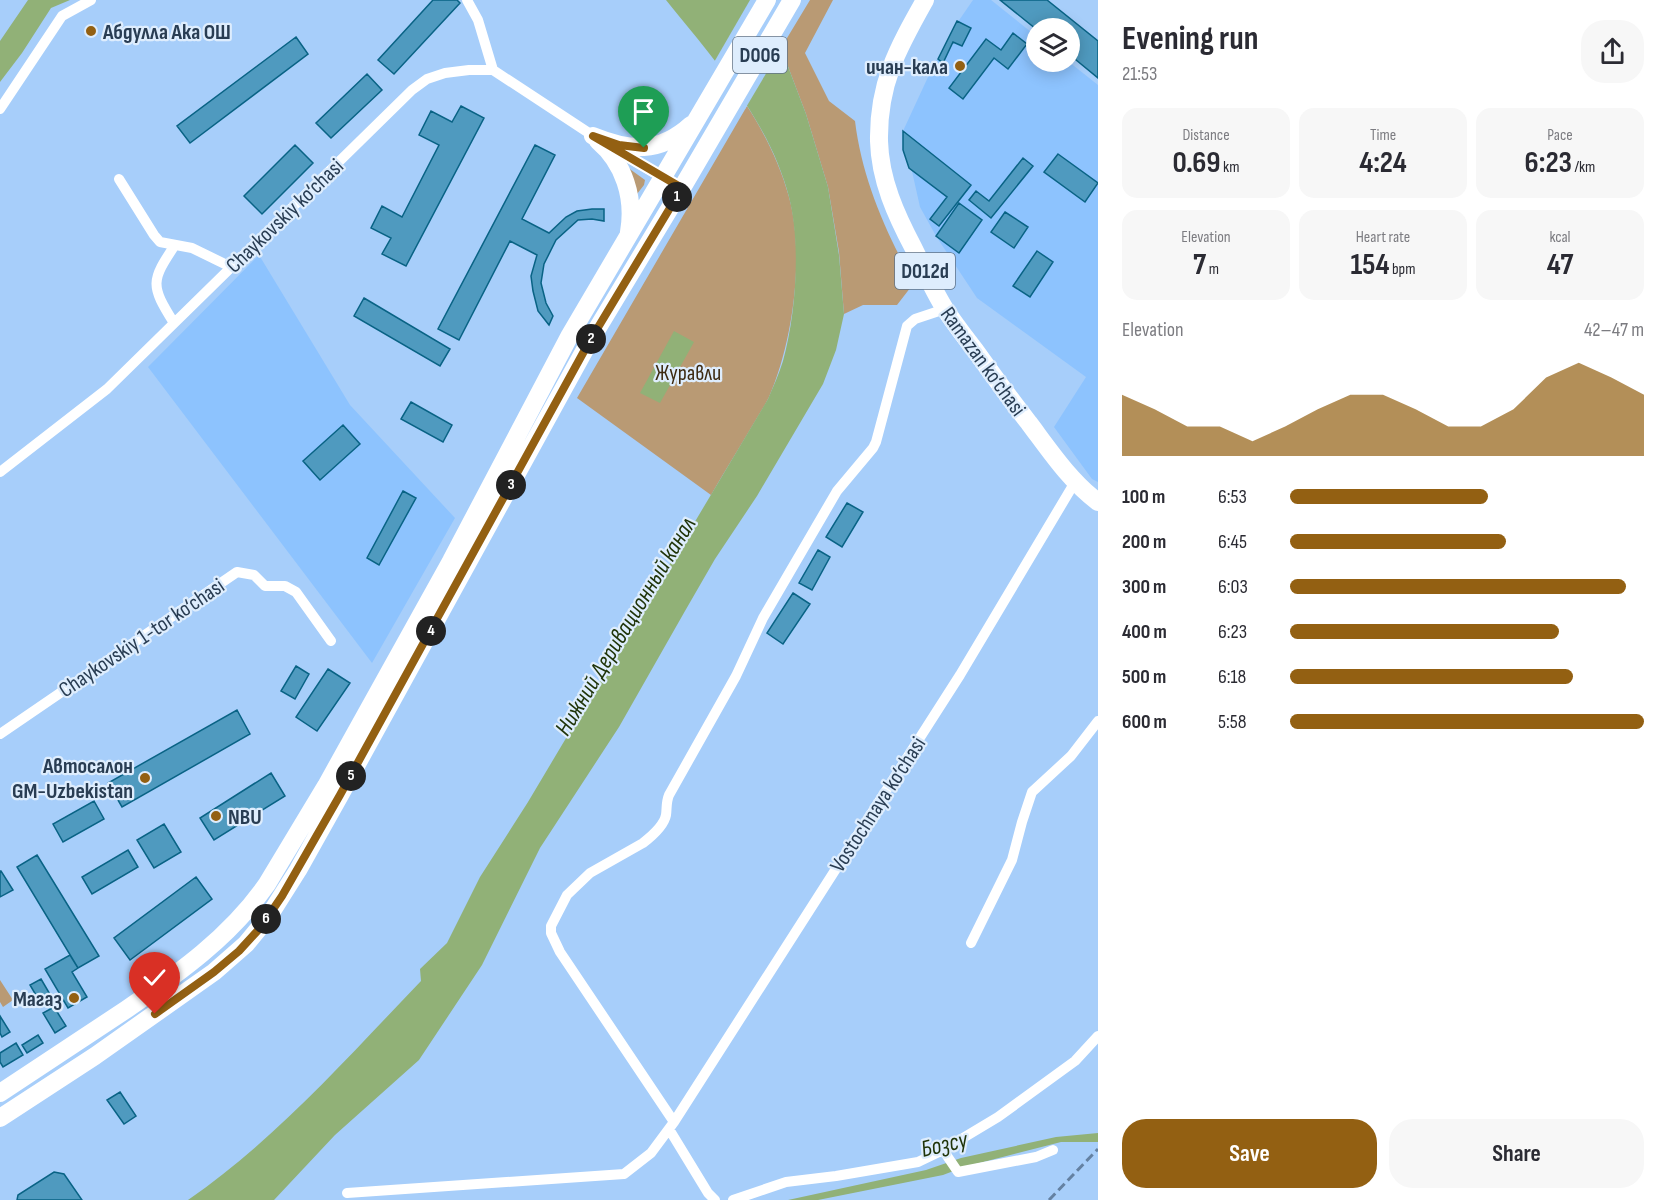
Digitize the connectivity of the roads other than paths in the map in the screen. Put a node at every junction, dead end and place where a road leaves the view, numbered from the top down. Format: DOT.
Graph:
graph roads {
  1 [pos="91,0"];
  2 [pos="467,0"];
  3 [pos="767,0"];
  4 [pos="792,0"];
  5 [pos="925,1"];
  6 [pos="493,70"];
  7 [pos="704,107"];
  8 [pos="0,110"];
  9 [pos="593,136"];
  10 [pos="663,178"];
  11 [pos="119,179"];
  12 [pos="682,188"];
  13 [pos="628,237"];
  14 [pos="175,244"];
  15 [pos="231,267"];
  16 [pos="945,309"];
  17 [pos="174,323"];
  18 [pos="0,472"];
  19 [pos="1075,482"];
  20 [pos="1098,502"];
  21 [pos="332,641"];
  22 [pos="1098,721"];
  23 [pos="0,734"];
  24 [pos="971,943"];
  25 [pos="1098,1036"];
  26 [pos="0,1093"];
  27 [pos="0,1118"];
  28 [pos="672,1126"];
  29 [pos="943,1150"];
  30 [pos="1053,1150"];
  31 [pos="347,1193"];
  32 [pos="715,1200"];
  33 [pos="733,1200"];
  1 -- 8 [label="street"];
  2 -- 6 [label="street"];
  3 -- 7 [label="main road, D006"];
  4 -- 12 [label="main road, D006"];
  5 -- 16 [label="main road, Ramazan ko‘chasi / D012d"];
  6 -- 9 [label="street"];
  6 -- 15 [label="street, Chaykovskiy ko‘chasi"];
  7 -- 9 [label="main road"];
  7 -- 10 [label="main road, D006"];
  9 -- 10 [label="street"];
  9 -- 13 [label="main road"];
  10 -- 12 [label="main road"];
  10 -- 13 [label="main road, D006"];
  11 -- 14 [label="street"];
  12 -- 27 [label="main road, D006"];
  13 -- 26 [label="main road, D006"];
  14 -- 15 [label="street"];
  14 -- 17 [label="street"];
  15 -- 17 [label="street, Chaykovskiy ko‘chasi"];
  16 -- 19 [label="main road, Ramazan ko‘chasi / D012d"];
  16 -- 28 [label="street"];
  17 -- 18 [label="street, Chaykovskiy ko‘chasi"];
  19 -- 20 [label="main road, Ramazan ko‘chasi / D012d"];
  19 -- 28 [label="street, Vostochnaya ko‘chasi"];
  21 -- 23 [label="street, Chaykovskiy 1-tor ko‘chasi"];
  22 -- 24 [label="street"];
  25 -- 29 [label="street"];
  28 -- 31 [label="street, Vostochnaya ko‘chasi"];
  28 -- 32 [label="street"];
  29 -- 30 [label="street"];
  29 -- 33 [label="street"];
}
